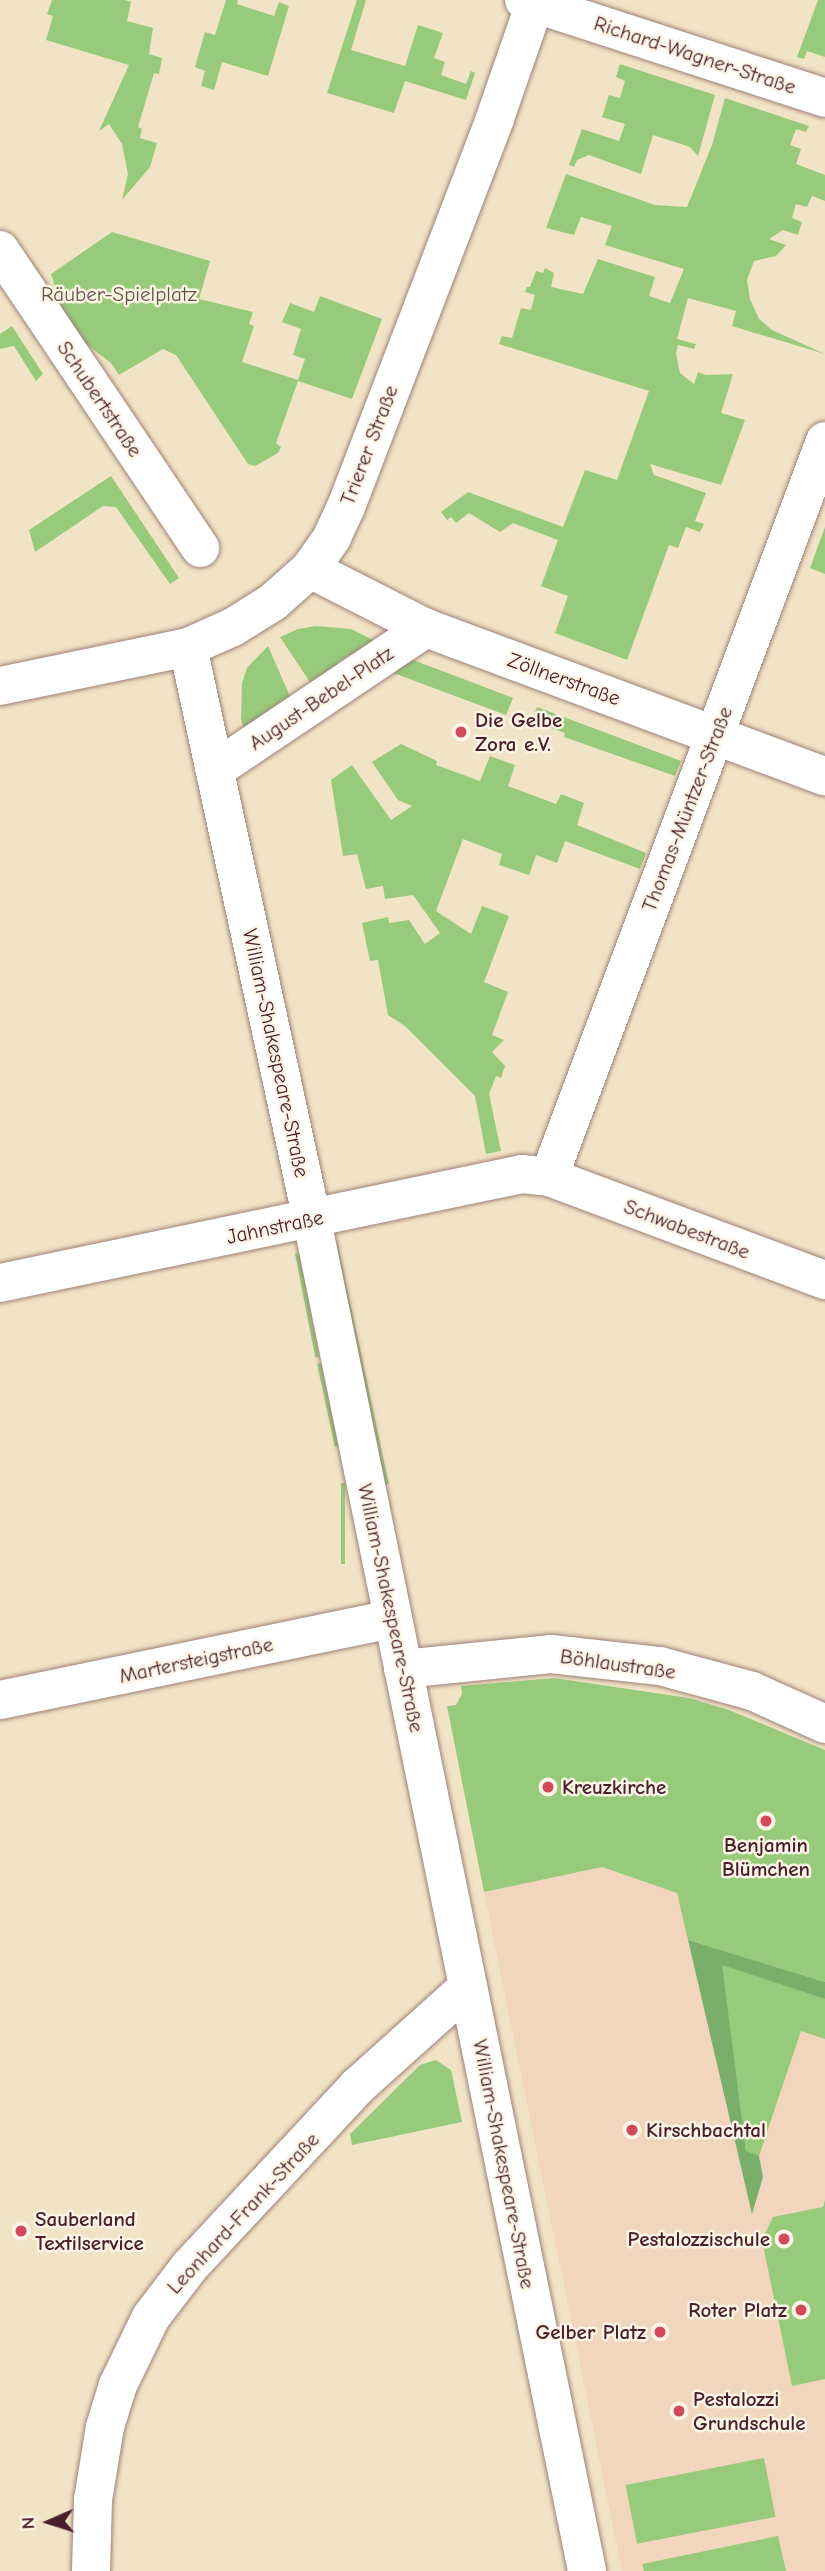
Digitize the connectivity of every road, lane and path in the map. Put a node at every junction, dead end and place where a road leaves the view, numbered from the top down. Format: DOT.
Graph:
graph roads {
  1 [pos="532,1"];
  2 [pos="825,98"];
  3 [pos="0,250"];
  4 [pos="825,442"];
  5 [pos="200,548"];
  6 [pos="310,569"];
  7 [pos="426,628"];
  8 [pos="188,647"];
  9 [pos="0,686"];
  10 [pos="715,734"];
  11 [pos="216,769"];
  12 [pos="825,776"];
  13 [pos="549,1177"];
  14 [pos="312,1220"];
  15 [pos="825,1280"];
  16 [pos="0,1283"];
  17 [pos="393,1619"];
  18 [pos="403,1669"];
  19 [pos="0,1700"];
  20 [pos="825,1724"];
  21 [pos="468,1987"];
  22 [pos="91,2571"];
  23 [pos="587,2571"];
  1 -- 2 [label="street, Richard-Wagner-Straße"];
  1 -- 6 [label="street, Trierer Straße"];
  3 -- 5 [label="street, Schubertstraße"];
  4 -- 10 [label="street, Thomas-Müntzer-Straße"];
  6 -- 7 [label="street, Zöllnerstraße"];
  6 -- 8 [label="street, Trierer Straße"];
  7 -- 10 [label="street, Zöllnerstraße"];
  7 -- 11 [label="street, August-Bebel-Platz"];
  8 -- 9 [label="street, Trierer Straße"];
  8 -- 11 [label="street, William-Shakespeare-Straße"];
  10 -- 12 [label="street, Zöllnerstraße"];
  10 -- 13 [label="street, Thomas-Müntzer-Straße"];
  11 -- 14 [label="street, William-Shakespeare-Straße"];
  13 -- 14 [label="street, Jahnstraße"];
  13 -- 15 [label="street, Schwabestraße"];
  14 -- 16 [label="street, Jahnstraße"];
  14 -- 17 [label="street, William-Shakespeare-Straße"];
  17 -- 18 [label="street, William-Shakespeare-Straße"];
  17 -- 19 [label="street, Martersteigstraße"];
  18 -- 20 [label="street, Böhlaustraße"];
  18 -- 21 [label="street, William-Shakespeare-Straße"];
  21 -- 22 [label="street, Leonhard-Frank-Straße"];
  21 -- 23 [label="street, William-Shakespeare-Straße"];
}
